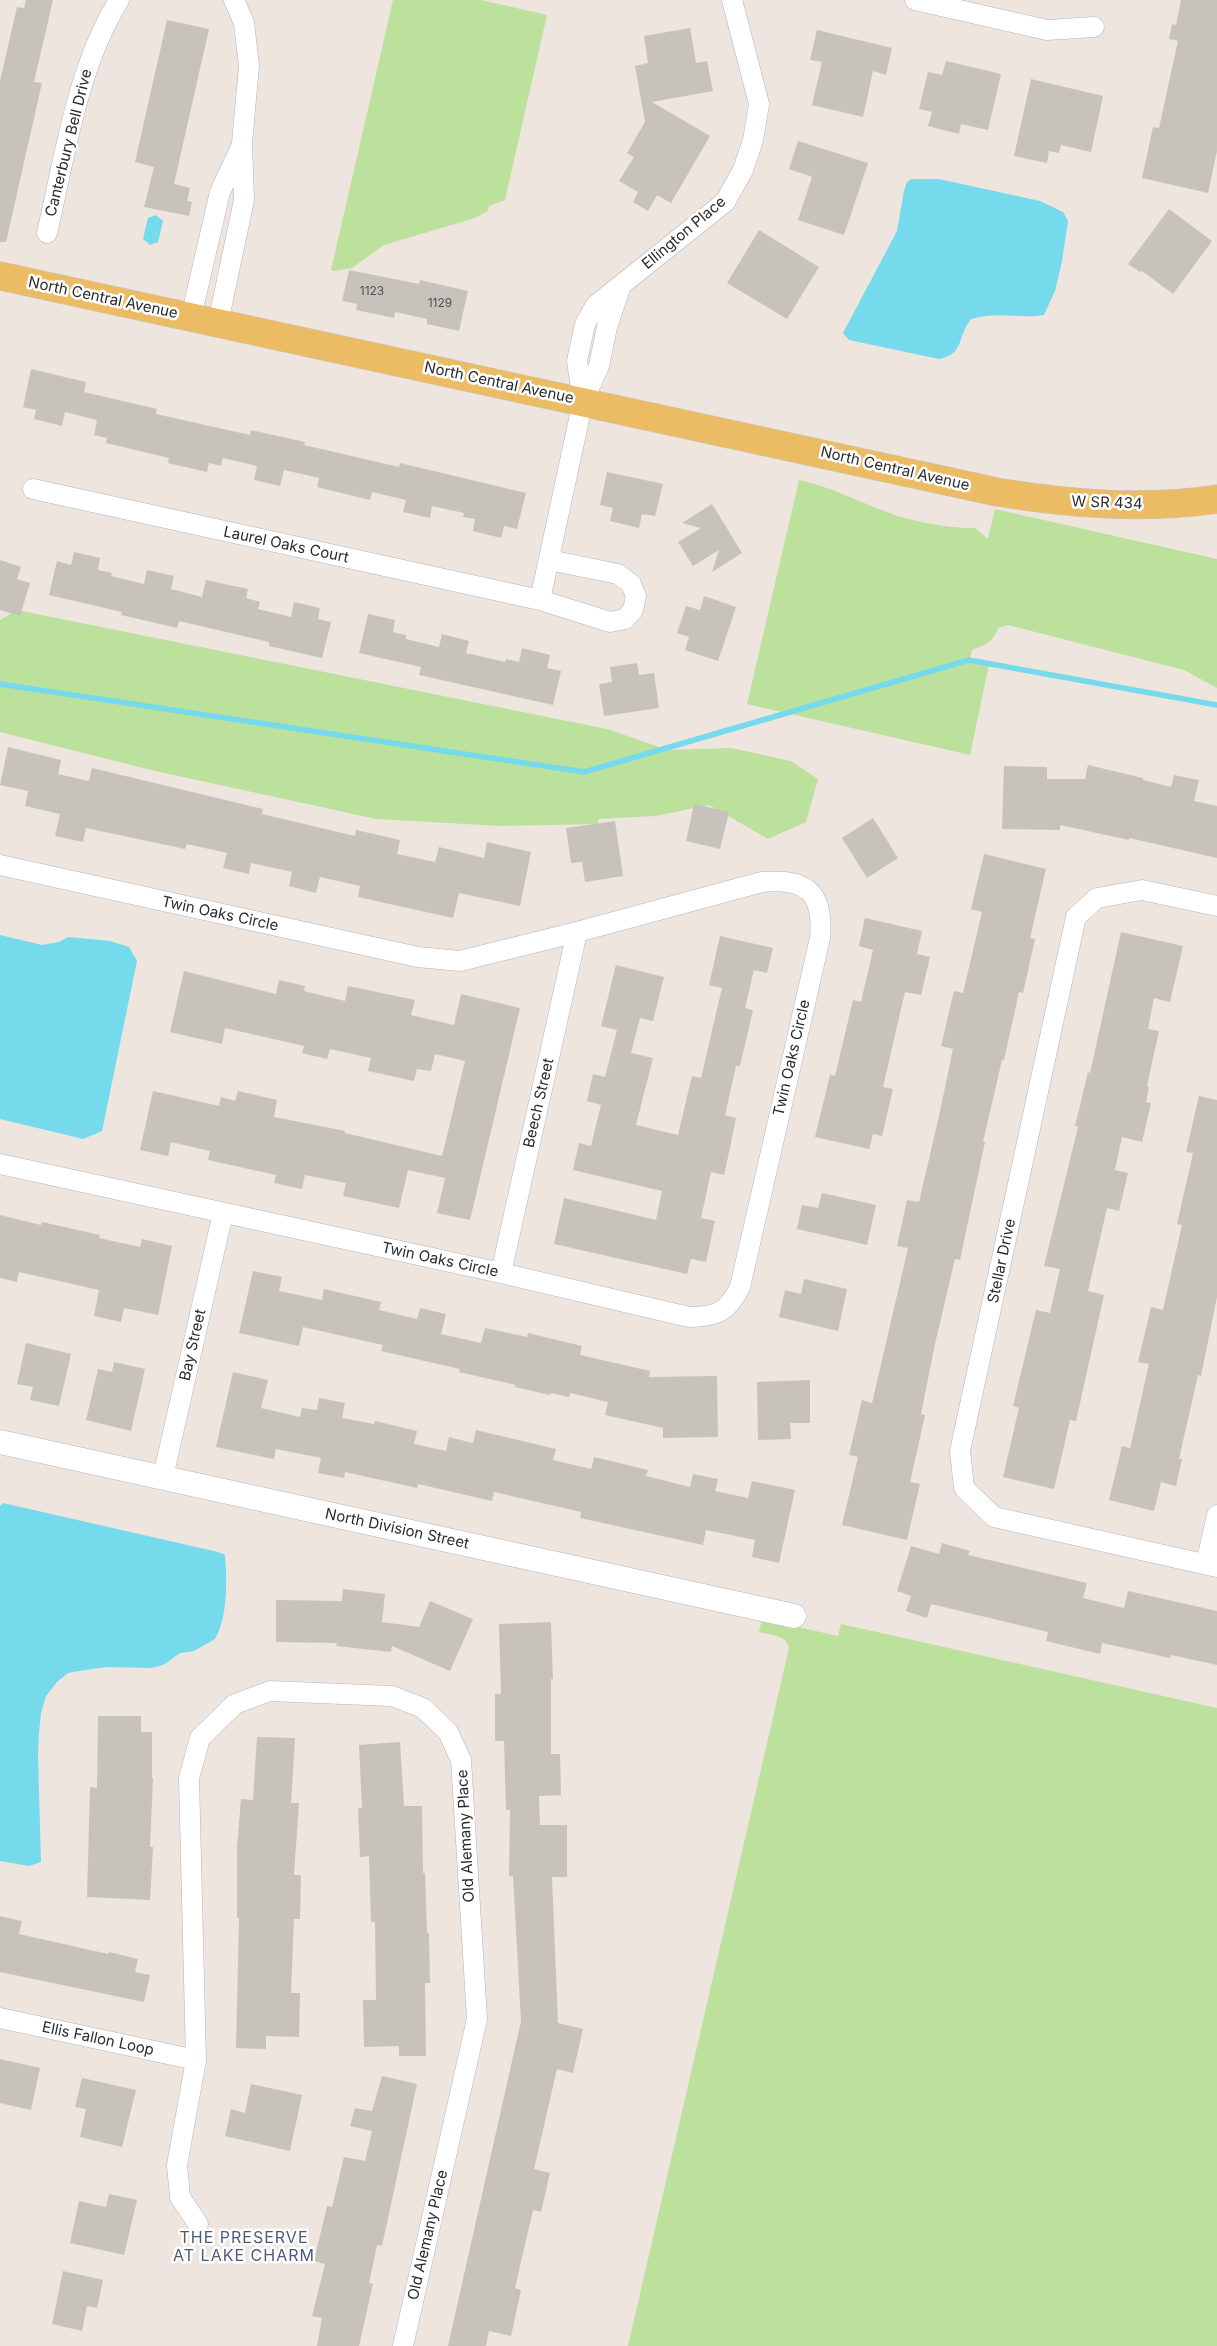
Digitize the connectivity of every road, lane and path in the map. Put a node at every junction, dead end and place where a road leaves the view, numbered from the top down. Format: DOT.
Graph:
graph roads {
  1 [pos="119,0"];
  2 [pos="234,0"];
  3 [pos="732,0"];
  4 [pos="915,0"];
  5 [pos="1094,27"];
  6 [pos="242,143"];
  7 [pos="47,233"];
  8 [pos="0,276"];
  9 [pos="191,317"];
  10 [pos="218,323"];
  11 [pos="583,401"];
  12 [pos="33,489"];
  13 [pos="997,492"];
  14 [pos="1217,499"];
  15 [pos="549,560"];
  16 [pos="540,600"];
  17 [pos="0,865"];
  18 [pos="1217,906"];
  19 [pos="578,932"];
  20 [pos="0,1164"];
  21 [pos="223,1213"];
  22 [pos="500,1274"];
  23 [pos="0,1442"];
  24 [pos="163,1477"];
  25 [pos="1217,1515"];
  26 [pos="1212,1565"];
  27 [pos="794,1616"];
  28 [pos="0,2018"];
  29 [pos="196,2060"];
  30 [pos="198,2224"];
  31 [pos="403,2346"];
  1 -- 7 [label="street, Canterbury Bell Drive"];
  2 -- 6 [label="street"];
  3 -- 11 [label="street, Ellington Place"];
  4 -- 5 [label="street"];
  6 -- 9 [label="street"];
  6 -- 10 [label="street"];
  8 -- 9 [label="main road, North Central Avenue"];
  9 -- 10 [label="main road, North Central Avenue"];
  10 -- 11 [label="main road, North Central Avenue"];
  11 -- 13 [label="main road, North Central Avenue"];
  11 -- 15 [label="street"];
  12 -- 16 [label="street, Laurel Oaks Court"];
  13 -- 14 [label="main road, W SR 434"];
  15 -- 16 [label="street"];
  15 -- 16 [label="street, Laurel Oaks Court"];
  17 -- 19 [label="street, Twin Oaks Circle"];
  18 -- 26 [label="street, Stellar Drive"];
  19 -- 22 [label="street, Beech Street"];
  19 -- 22 [label="street, Twin Oaks Circle"];
  20 -- 21 [label="street, Twin Oaks Circle"];
  21 -- 22 [label="street, Twin Oaks Circle"];
  21 -- 24 [label="street, Bay Street"];
  23 -- 24 [label="street, North Division Street"];
  24 -- 27 [label="street, North Division Street"];
  25 -- 26 [label="street"];
  28 -- 29 [label="street, Ellis Fallon Loop"];
  29 -- 30 [label="street, Old Alemany Place"];
  29 -- 31 [label="street, Old Alemany Place"];
}
